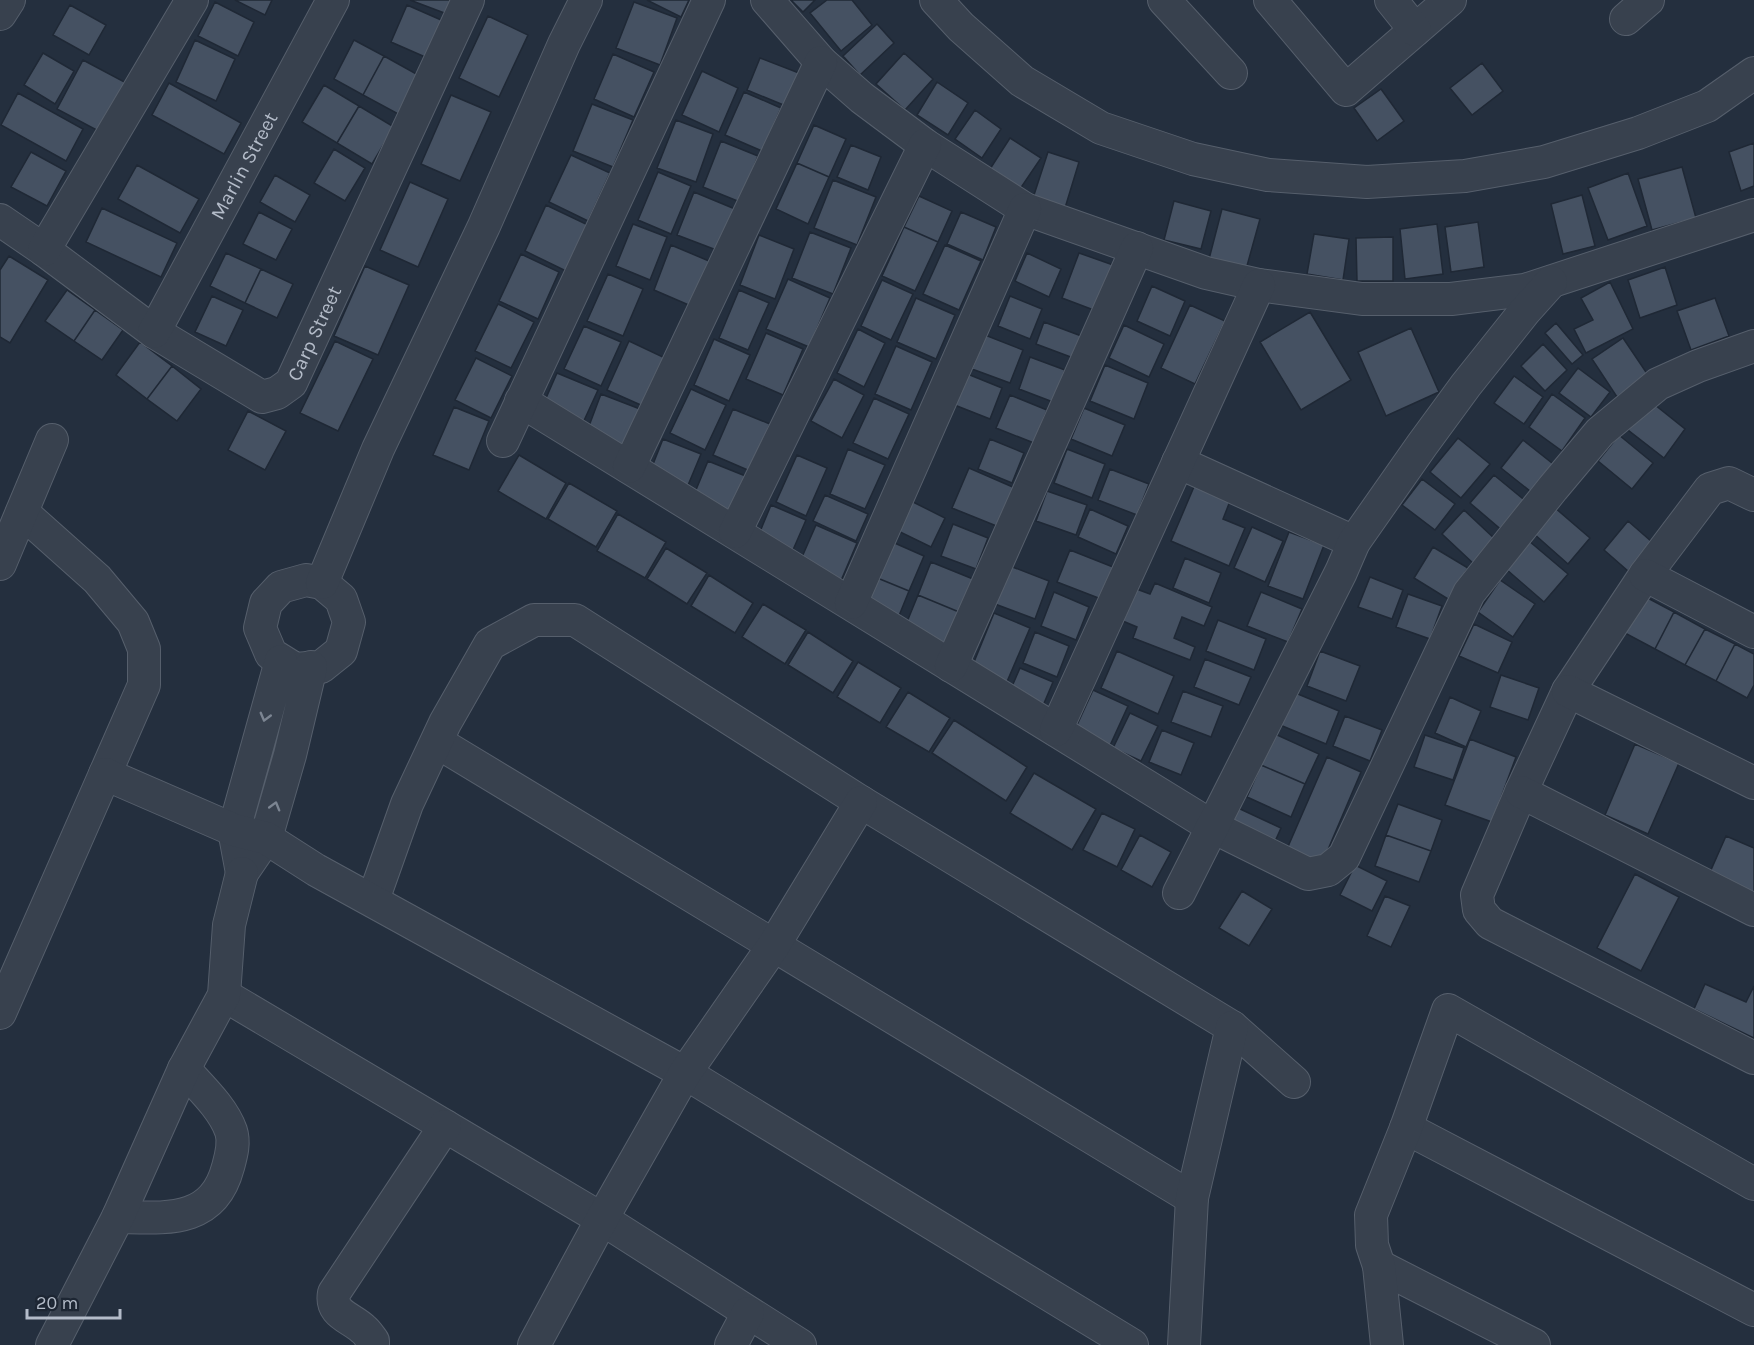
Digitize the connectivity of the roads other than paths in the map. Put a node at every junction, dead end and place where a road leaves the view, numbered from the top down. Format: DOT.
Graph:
graph roads {
  1 [pos="9,0"];
  2 [pos="192,0"];
  3 [pos="333,0"];
  4 [pos="468,0"];
  5 [pos="586,0"];
  6 [pos="709,0"];
  7 [pos="767,0"];
  8 [pos="936,0"];
  9 [pos="1164,0"];
  10 [pos="1270,0"];
  11 [pos="1391,0"];
  12 [pos="1450,0"];
  13 [pos="0,14"];
  14 [pos="1415,30"];
  15 [pos="821,62"];
  16 [pos="1231,73"];
  17 [pos="1754,73"];
  18 [pos="925,146"];
  19 [pos="1025,209"];
  20 [pos="1754,215"];
  21 [pos="0,220"];
  22 [pos="1137,248"];
  23 [pos="44,250"];
  24 [pos="1551,282"];
  25 [pos="1259,285"];
  26 [pos="154,332"];
  27 [pos="1754,346"];
  28 [pos="521,401"];
  29 [pos="52,440"];
  30 [pos="503,441"];
  31 [pos="1178,462"];
  32 [pos="629,467"];
  33 [pos="1754,495"];
  34 [pos="22,512"];
  35 [pos="735,532"];
  36 [pos="1354,542"];
  37 [pos="0,564"];
  38 [pos="1646,575"];
  39 [pos="322,583"];
  40 [pos="850,603"];
  41 [pos="1754,632"];
  42 [pos="281,661"];
  43 [pos="951,666"];
  44 [pos="311,667"];
  45 [pos="1568,691"];
  46 [pos="1056,730"];
  47 [pos="437,742"];
  48 [pos="105,774"];
  49 [pos="1754,783"];
  50 [pos="1521,792"];
  51 [pos="861,802"];
  52 [pos="1213,827"];
  53 [pos="234,831"];
  54 [pos="266,838"];
  55 [pos="242,873"];
  56 [pos="1179,893"];
  57 [pos="372,900"];
  58 [pos="1754,910"];
  59 [pos="774,945"];
  60 [pos="224,994"];
  61 [pos="0,1013"];
  62 [pos="1232,1027"];
  63 [pos="1754,1058"];
  64 [pos="184,1069"];
  65 [pos="685,1073"];
  66 [pos="1294,1082"];
  67 [pos="445,1126"];
  68 [pos="1406,1128"];
  69 [pos="1754,1184"];
  70 [pos="1192,1198"];
  71 [pos="118,1217"];
  72 [pos="602,1219"];
  73 [pos="1378,1266"];
  74 [pos="1754,1310"];
  75 [pos="748,1313"];
  76 [pos="52,1345"];
  77 [pos="373,1345"];
  78 [pos="534,1345"];
  79 [pos="731,1345"];
  80 [pos="800,1345"];
  81 [pos="1132,1345"];
  82 [pos="1184,1345"];
  83 [pos="1387,1345"];
  84 [pos="1534,1345"];
  1 -- 13 [label="street"];
  2 -- 23 [label="street"];
  3 -- 26 [label="street, Marlin Street"];
  4 -- 26 [label="street, Carp Street"];
  5 -- 39 [label="street"];
  6 -- 28 [label="street"];
  7 -- 15 [label="street"];
  8 -- 17 [label="street"];
  9 -- 16 [label="street"];
  10 -- 14 [label="street"];
  11 -- 14 [label="street"];
  12 -- 14 [label="street"];
  15 -- 18 [label="street"];
  15 -- 32 [label="street"];
  18 -- 19 [label="street"];
  18 -- 35 [label="street"];
  19 -- 22 [label="street"];
  19 -- 40 [label="street"];
  20 -- 24 [label="street"];
  21 -- 23 [label="street, Carp Street"];
  22 -- 25 [label="street"];
  22 -- 43 [label="street"];
  23 -- 26 [label="street, Carp Street"];
  24 -- 25 [label="street"];
  24 -- 36 [label="street"];
  25 -- 31 [label="street"];
  27 -- 52 [label="street"];
  28 -- 30 [label="street"];
  28 -- 32 [label="street"];
  29 -- 34 [label="street"];
  31 -- 36 [label="street"];
  31 -- 46 [label="street"];
  32 -- 35 [label="street"];
  33 -- 38 [label="street"];
  34 -- 37 [label="street"];
  34 -- 48 [label="street"];
  35 -- 40 [label="street"];
  36 -- 52 [label="street"];
  38 -- 41 [label="street"];
  38 -- 45 [label="street"];
  39 -- 42 [label="street"];
  39 -- 44 [label="street"];
  40 -- 43 [label="street"];
  42 -- 44 [label="street"];
  42 -- 53 [label="street, one-way"];
  43 -- 46 [label="street"];
  54 -- 44 [label="street, one-way"];
  45 -- 49 [label="street"];
  45 -- 50 [label="street"];
  46 -- 52 [label="street"];
  47 -- 51 [label="street"];
  47 -- 57 [label="street"];
  47 -- 59 [label="street"];
  48 -- 53 [label="street"];
  48 -- 61 [label="street"];
  50 -- 58 [label="street"];
  50 -- 63 [label="street"];
  51 -- 59 [label="street"];
  51 -- 62 [label="street"];
  52 -- 56 [label="street"];
  53 -- 54 [label="street"];
  53 -- 55 [label="street"];
  54 -- 55 [label="street"];
  54 -- 57 [label="street"];
  55 -- 60 [label="street"];
  57 -- 65 [label="street"];
  59 -- 65 [label="street"];
  59 -- 70 [label="street"];
  60 -- 64 [label="street"];
  60 -- 67 [label="street"];
  62 -- 66 [label="street"];
  62 -- 70 [label="street"];
  64 -- 71 [label="street"];
  64 -- 71 [label="street"];
  65 -- 72 [label="street"];
  65 -- 81 [label="street"];
  67 -- 72 [label="street"];
  67 -- 77 [label="street"];
  68 -- 69 [label="street"];
  68 -- 73 [label="street"];
  68 -- 74 [label="street"];
  70 -- 82 [label="street"];
  71 -- 76 [label="street"];
  72 -- 75 [label="street"];
  72 -- 78 [label="street"];
  73 -- 83 [label="street"];
  73 -- 84 [label="street"];
  75 -- 79 [label="street"];
  75 -- 80 [label="street"];
}
